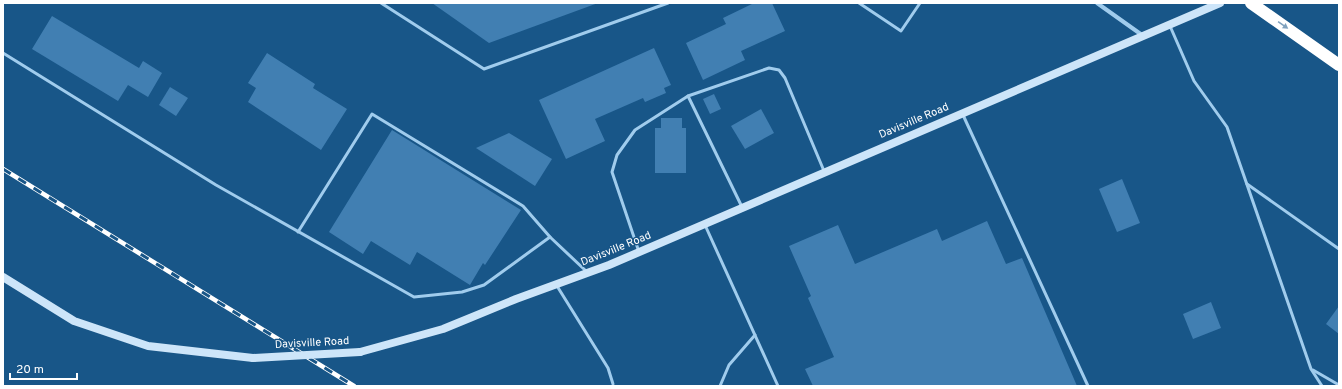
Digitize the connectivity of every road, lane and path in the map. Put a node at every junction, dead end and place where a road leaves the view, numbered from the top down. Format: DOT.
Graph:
graph roads {
  1 [pos="381,3"];
  2 [pos="668,3"];
  3 [pos="859,3"];
  4 [pos="920,3"];
  5 [pos="1097,3"];
  6 [pos="1220,3"];
  7 [pos="1251,3"];
  8 [pos="1169,24"];
  9 [pos="1142,35"];
  10 [pos="3,54"];
  11 [pos="1339,65"];
  12 [pos="688,96"];
  13 [pos="962,113"];
  14 [pos="824,172"];
  15 [pos="1247,184"];
  16 [pos="742,207"];
  17 [pos="704,224"];
  18 [pos="298,232"];
  19 [pos="550,237"];
  20 [pos="1339,249"];
  21 [pos="639,252"];
  22 [pos="588,272"];
  23 [pos="3,277"];
  24 [pos="556,284"];
  25 [pos="755,335"];
  26 [pos="1311,369"];
  27 [pos="613,384"];
  28 [pos="1339,385"];
  29 [pos="720,386"];
  30 [pos="778,386"];
  31 [pos="1088,386"];
  32 [pos="1322,386"];
  1 -- 2 [label="lane"];
  3 -- 4 [label="lane"];
  5 -- 9 [label="street"];
  6 -- 8 [label="street, Davisville Road"];
  7 -- 11 [label="highway, one-way"];
  8 -- 9 [label="street, Davisville Road"];
  8 -- 15 [label="lane"];
  9 -- 13 [label="street, Davisville Road"];
  10 -- 18 [label="lane"];
  12 -- 14 [label="lane"];
  12 -- 16 [label="lane"];
  12 -- 21 [label="lane"];
  13 -- 14 [label="street, Davisville Road"];
  13 -- 31 [label="lane"];
  14 -- 16 [label="street, Davisville Road"];
  15 -- 20 [label="lane"];
  15 -- 26 [label="lane"];
  16 -- 17 [label="street, Davisville Road"];
  17 -- 21 [label="street, Davisville Road"];
  17 -- 25 [label="lane"];
  18 -- 19 [label="lane"];
  18 -- 19 [label="lane"];
  19 -- 22 [label="lane"];
  21 -- 22 [label="street, Davisville Road"];
  22 -- 24 [label="street, Davisville Road"];
  23 -- 24 [label="street, Davisville Road, bridge"];
  24 -- 27 [label="lane"];
  25 -- 29 [label="lane"];
  25 -- 30 [label="lane"];
  26 -- 28 [label="lane"];
  26 -- 32 [label="lane"];
}
